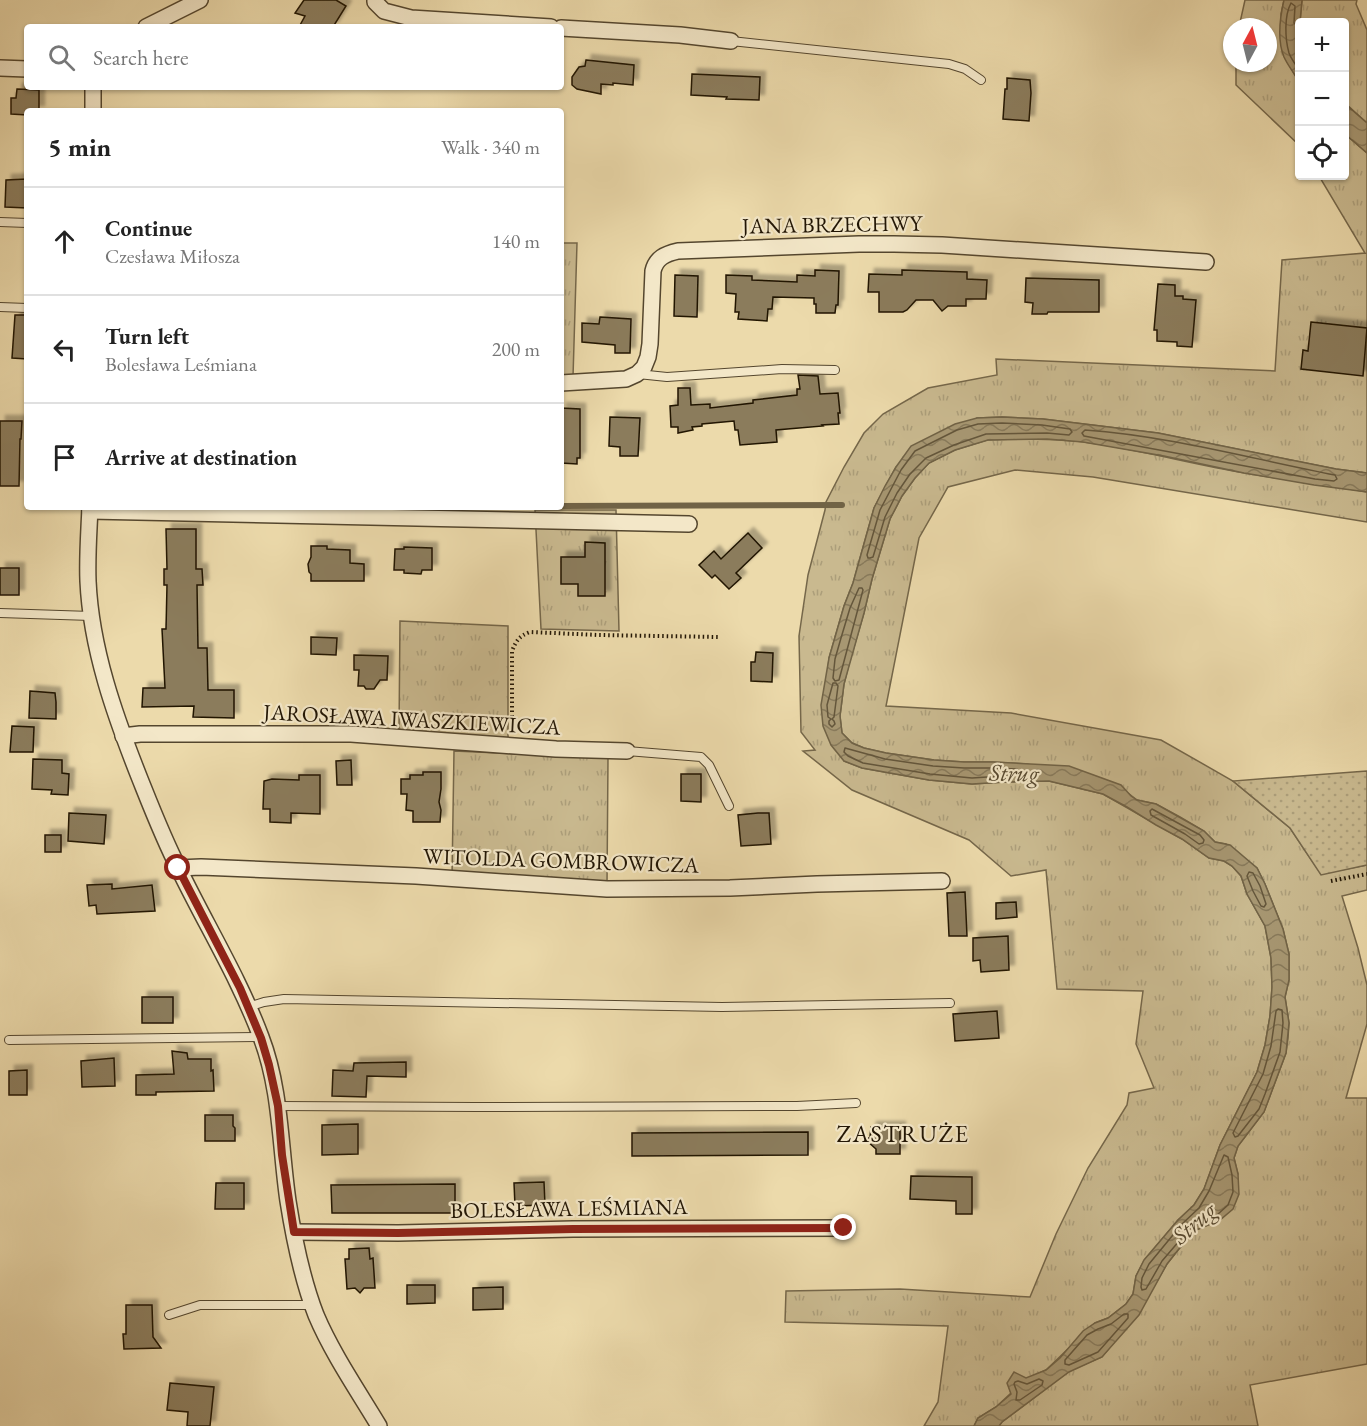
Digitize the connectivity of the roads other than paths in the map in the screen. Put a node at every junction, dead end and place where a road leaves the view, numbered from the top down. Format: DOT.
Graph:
graph roads {
  1 [pos="200,0"];
  2 [pos="375,0"];
  3 [pos="152,24"];
  4 [pos="504,24"];
  5 [pos="564,28"];
  6 [pos="731,41"];
  7 [pos="0,68"];
  8 [pos="24,69"];
  9 [pos="981,80"];
  10 [pos="93,90"];
  11 [pos="93,108"];
  12 [pos="0,222"];
  13 [pos="24,223"];
  14 [pos="1206,262"];
  15 [pos="0,307"];
  16 [pos="24,308"];
  17 [pos="835,370"];
  18 [pos="637,374"];
  19 [pos="564,383"];
  20 [pos="90,510"];
  21 [pos="130,510"];
  22 [pos="688,524"];
  23 [pos="0,613"];
  24 [pos="91,616"];
  25 [pos="123,736"];
  26 [pos="627,751"];
  27 [pos="729,806"];
  28 [pos="178,868"];
  29 [pos="942,881"];
  30 [pos="950,1003"];
  31 [pos="248,1007"];
  32 [pos="261,1038"];
  33 [pos="9,1040"];
  34 [pos="856,1103"];
  35 [pos="278,1106"];
  36 [pos="844,1228"];
  37 [pos="294,1232"];
  38 [pos="313,1305"];
  39 [pos="169,1315"];
  40 [pos="379,1426"];
  1 -- 3 [label="street"];
  2 -- 4 [label="street"];
  5 -- 6 [label="street"];
  6 -- 9 [label="lane"];
  7 -- 8 [label="street"];
  10 -- 11 [label="street"];
  12 -- 13 [label="lane"];
  14 -- 18 [label="street, JANA BRZECHWY"];
  15 -- 16 [label="lane"];
  17 -- 18 [label="lane"];
  18 -- 19 [label="street"];
  20 -- 24 [label="street"];
  21 -- 22 [label="street"];
  23 -- 24 [label="lane"];
  24 -- 25 [label="street"];
  25 -- 26 [label="street, JAROSŁAWA IWASZKIEWICZA"];
  25 -- 28 [label="street"];
  26 -- 27 [label="lane"];
  28 -- 29 [label="street, WITOLDA GOMBROWICZA"];
  28 -- 31 [label="street"];
  30 -- 31 [label="lane"];
  31 -- 32 [label="street"];
  32 -- 33 [label="lane"];
  32 -- 35 [label="street"];
  34 -- 35 [label="lane"];
  35 -- 37 [label="street"];
  36 -- 37 [label="street, BOLESŁAWA LEŚMIANA"];
  37 -- 38 [label="street"];
  38 -- 39 [label="lane"];
  38 -- 40 [label="street"];
}
